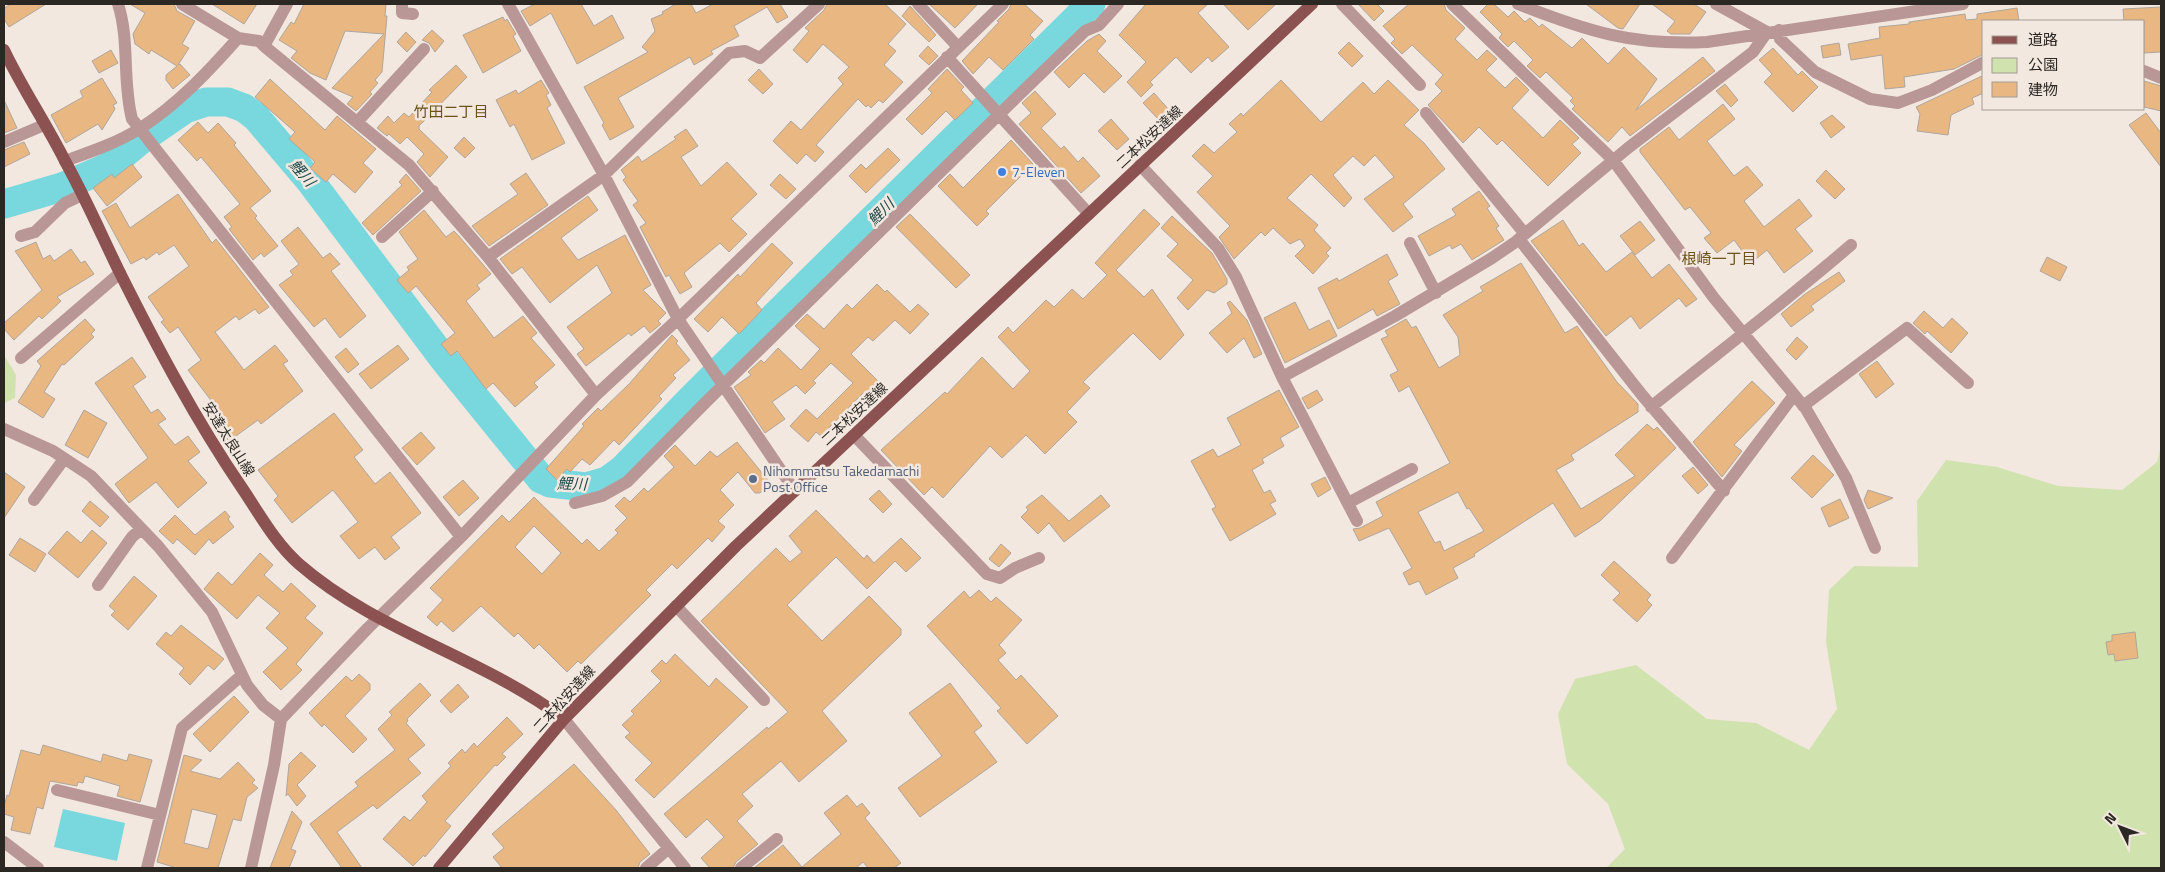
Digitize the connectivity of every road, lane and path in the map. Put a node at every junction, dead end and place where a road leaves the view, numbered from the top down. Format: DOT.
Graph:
graph roads {
  1 [pos="118,4"];
  2 [pos="182,4"];
  3 [pos="287,4"];
  4 [pos="402,4"];
  5 [pos="508,4"];
  6 [pos="819,4"];
  7 [pos="918,4"];
  8 [pos="1003,4"];
  9 [pos="1118,4"];
  10 [pos="1312,4"];
  11 [pos="1342,4"];
  12 [pos="1452,4"];
  13 [pos="1518,4"];
  14 [pos="1716,4"];
  15 [pos="1963,4"];
  16 [pos="413,14"];
  17 [pos="1773,31"];
  18 [pos="238,38"];
  19 [pos="264,46"];
  20 [pos="958,47"];
  21 [pos="424,49"];
  22 [pos="4,50"];
  23 [pos="947,57"];
  24 [pos="1982,63"];
  25 [pos="2145,71"];
  26 [pos="2161,78"];
  27 [pos="1420,86"];
  28 [pos="1426,112"];
  29 [pos="998,113"];
  30 [pos="358,121"];
  31 [pos="44,124"];
  32 [pos="141,131"];
  33 [pos="4,142"];
  34 [pos="1613,160"];
  35 [pos="66,161"];
  36 [pos="1140,165"];
  37 [pos="604,175"];
  38 [pos="433,191"];
  39 [pos="81,194"];
  40 [pos="1089,214"];
  41 [pos="21,236"];
  42 [pos="1522,236"];
  43 [pos="382,237"];
  44 [pos="1410,243"];
  45 [pos="1851,246"];
  46 [pos="488,257"];
  47 [pos="120,272"];
  48 [pos="1436,293"];
  49 [pos="678,319"];
  50 [pos="1743,333"];
  51 [pos="20,358"];
  52 [pos="1282,377"];
  53 [pos="723,383"];
  54 [pos="1968,383"];
  55 [pos="596,395"];
  56 [pos="1794,395"];
  57 [pos="1803,406"];
  58 [pos="1651,407"];
  59 [pos="4,429"];
  60 [pos="854,435"];
  61 [pos="64,459"];
  62 [pos="1412,469"];
  63 [pos="1724,490"];
  64 [pos="795,491"];
  65 [pos="34,500"];
  66 [pos="575,502"];
  67 [pos="1348,503"];
  68 [pos="1358,521"];
  69 [pos="141,529"];
  70 [pos="461,536"];
  71 [pos="1875,548"];
  72 [pos="1039,558"];
  73 [pos="1672,558"];
  74 [pos="98,585"];
  75 [pos="676,606"];
  76 [pos="378,618"];
  77 [pos="242,675"];
  78 [pos="764,700"];
  79 [pos="564,719"];
  80 [pos="281,720"];
  81 [pos="57,790"];
  82 [pos="160,815"];
  83 [pos="777,839"];
  84 [pos="4,842"];
  85 [pos="669,848"];
  86 [pos="38,868"];
  87 [pos="147,868"];
  88 [pos="251,868"];
  89 [pos="439,868"];
  90 [pos="646,868"];
  91 [pos="685,868"];
  92 [pos="741,868"];
  1 -- 32 [label="street"];
  2 -- 18 [label="street"];
  3 -- 19 [label="street"];
  4 -- 16 [label="street"];
  5 -- 37 [label="street"];
  6 -- 37 [label="street"];
  7 -- 20 [label="street"];
  8 -- 20 [label="street"];
  9 -- 29 [label="street"];
  10 -- 36 [label="main road, 二本松安達線"];
  11 -- 27 [label="street"];
  12 -- 34 [label="street"];
  13 -- 17 [label="street"];
  14 -- 17 [label="street"];
  15 -- 17 [label="street"];
  17 -- 24 [label="street"];
  17 -- 34 [label="street"];
  18 -- 19 [label="street"];
  18 -- 32 [label="street"];
  19 -- 30 [label="street"];
  20 -- 23 [label="street"];
  21 -- 30 [label="street"];
  22 -- 31 [label="main road, 安達太良山線"];
  23 -- 29 [label="street"];
  23 -- 49 [label="street"];
  25 -- 26 [label="street"];
  28 -- 42 [label="street"];
  29 -- 40 [label="street"];
  29 -- 53 [label="street"];
  30 -- 38 [label="street"];
  31 -- 33 [label="street"];
  31 -- 35 [label="main road, 安達太良山線"];
  32 -- 35 [label="street"];
  32 -- 70 [label="street"];
  34 -- 42 [label="street"];
  34 -- 50 [label="street"];
  35 -- 39 [label="main road, 安達太良山線"];
  36 -- 40 [label="main road, 二本松安達線"];
  36 -- 52 [label="street"];
  37 -- 46 [label="street"];
  37 -- 49 [label="street"];
  38 -- 43 [label="street"];
  38 -- 46 [label="street"];
  39 -- 41 [label="street"];
  39 -- 47 [label="main road, 安達太良山線"];
  40 -- 60 [label="main road, 二本松安達線"];
  42 -- 48 [label="street"];
  42 -- 58 [label="street"];
  44 -- 48 [label="street"];
  45 -- 50 [label="street"];
  46 -- 55 [label="street"];
  47 -- 51 [label="street"];
  47 -- 76 [label="main road, 安達太良山線"];
  48 -- 52 [label="street"];
  49 -- 53 [label="street"];
  49 -- 55 [label="street"];
  50 -- 56 [label="street"];
  50 -- 58 [label="street"];
  52 -- 67 [label="street"];
  53 -- 64 [label="street"];
  53 -- 66 [label="street"];
  54 -- 57 [label="street"];
  55 -- 70 [label="street"];
  56 -- 57 [label="street"];
  56 -- 63 [label="street"];
  57 -- 71 [label="street"];
  58 -- 63 [label="street"];
  59 -- 61 [label="street"];
  60 -- 64 [label="main road, 二本松安達線"];
  60 -- 72 [label="street"];
  61 -- 65 [label="street"];
  61 -- 69 [label="street"];
  62 -- 67 [label="street"];
  63 -- 73 [label="street"];
  64 -- 75 [label="main road, 二本松安達線"];
  67 -- 68 [label="street"];
  69 -- 74 [label="street"];
  69 -- 77 [label="street"];
  70 -- 76 [label="street"];
  75 -- 78 [label="street"];
  75 -- 79 [label="main road, 二本松安達線"];
  76 -- 79 [label="main road, 安達太良山線"];
  76 -- 80 [label="street"];
  77 -- 80 [label="street"];
  77 -- 82 [label="street"];
  79 -- 85 [label="street"];
  79 -- 89 [label="main road, 二本松安達線"];
  80 -- 88 [label="street"];
  81 -- 82 [label="street"];
  82 -- 87 [label="street"];
  83 -- 92 [label="street"];
  84 -- 86 [label="street"];
  85 -- 90 [label="street"];
  85 -- 91 [label="street"];
}
